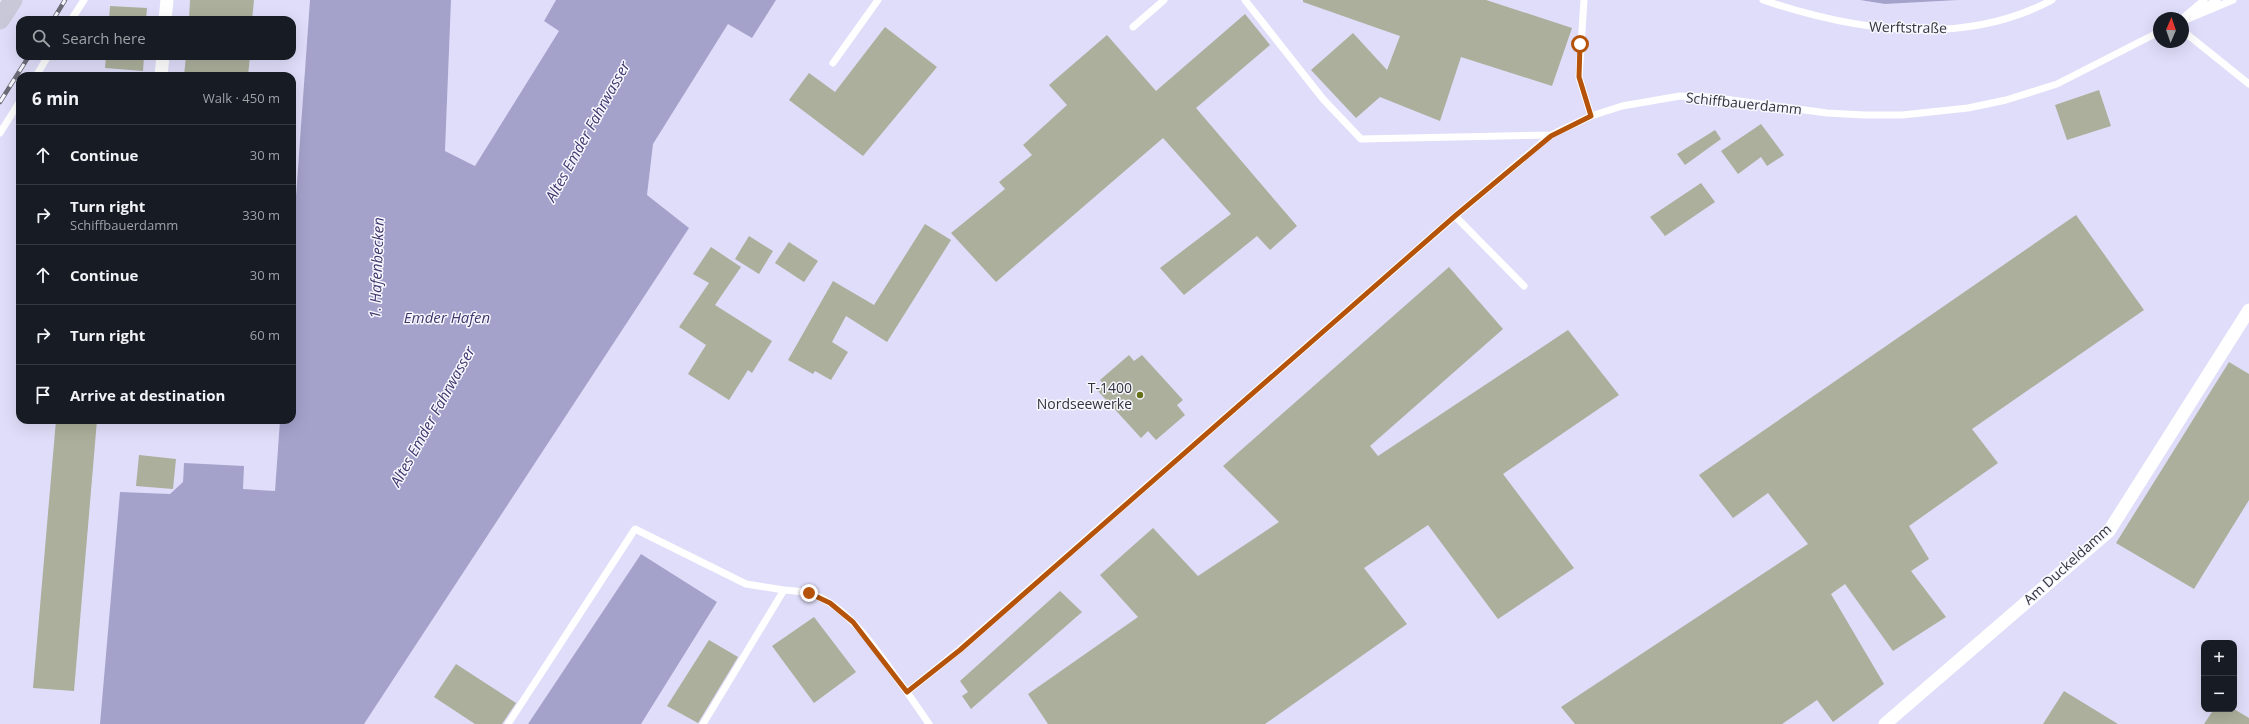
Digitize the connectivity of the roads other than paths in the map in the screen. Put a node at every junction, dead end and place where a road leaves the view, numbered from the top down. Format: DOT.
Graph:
graph roads {
  1 [pos="13,0"];
  2 [pos="84,0"];
  3 [pos="167,0"];
  4 [pos="878,0"];
  5 [pos="1164,0"];
  6 [pos="1245,0"];
  7 [pos="1584,0"];
  8 [pos="1763,0"];
  9 [pos="2052,0"];
  10 [pos="2204,0"];
  11 [pos="2217,0"];
  12 [pos="2233,0"];
  13 [pos="2189,14"];
  14 [pos="74,16"];
  15 [pos="165,16"];
  16 [pos="2189,16"];
  17 [pos="2189,18"];
  18 [pos="0,20"];
  19 [pos="1133,27"];
  20 [pos="2153,35"];
  21 [pos="2189,36"];
  22 [pos="46,60"];
  23 [pos="163,60"];
  24 [pos="833,63"];
  25 [pos="38,72"];
  26 [pos="161,72"];
  27 [pos="2249,84"];
  28 [pos="16,107"];
  29 [pos="1591,116"];
  30 [pos="0,133"];
  31 [pos="1551,136"];
  32 [pos="1455,216"];
  33 [pos="1524,286"];
  34 [pos="2249,310"];
  35 [pos="784,590"];
  36 [pos="907,692"];
  37 [pos="508,724"];
  38 [pos="703,724"];
  39 [pos="929,724"];
  40 [pos="1885,724"];
  1 -- 18 [label="main road"];
  2 -- 14 [label="lane"];
  3 -- 15 [label="street"];
  4 -- 24 [label="lane"];
  5 -- 19 [label="lane"];
  6 -- 31 [label="lane"];
  7 -- 29 [label="lane"];
  8 -- 9 [label="lane, Werftstraße"];
  10 -- 13 [label="lane"];
  11 -- 16 [label="lane"];
  12 -- 17 [label="lane"];
  20 -- 29 [label="lane, Schiffbauerdamm"];
  21 -- 27 [label="lane"];
  22 -- 25 [label="lane"];
  23 -- 26 [label="street"];
  28 -- 30 [label="lane"];
  29 -- 31 [label="lane, Schiffbauerdamm"];
  31 -- 32 [label="lane, Schiffbauerdamm"];
  32 -- 33 [label="lane"];
  32 -- 36 [label="lane, Schiffbauerdamm"];
  34 -- 40 [label="street, Am Duckeldamm"];
  35 -- 36 [label="lane"];
  35 -- 37 [label="lane"];
  35 -- 38 [label="lane"];
  36 -- 39 [label="lane"];
}
